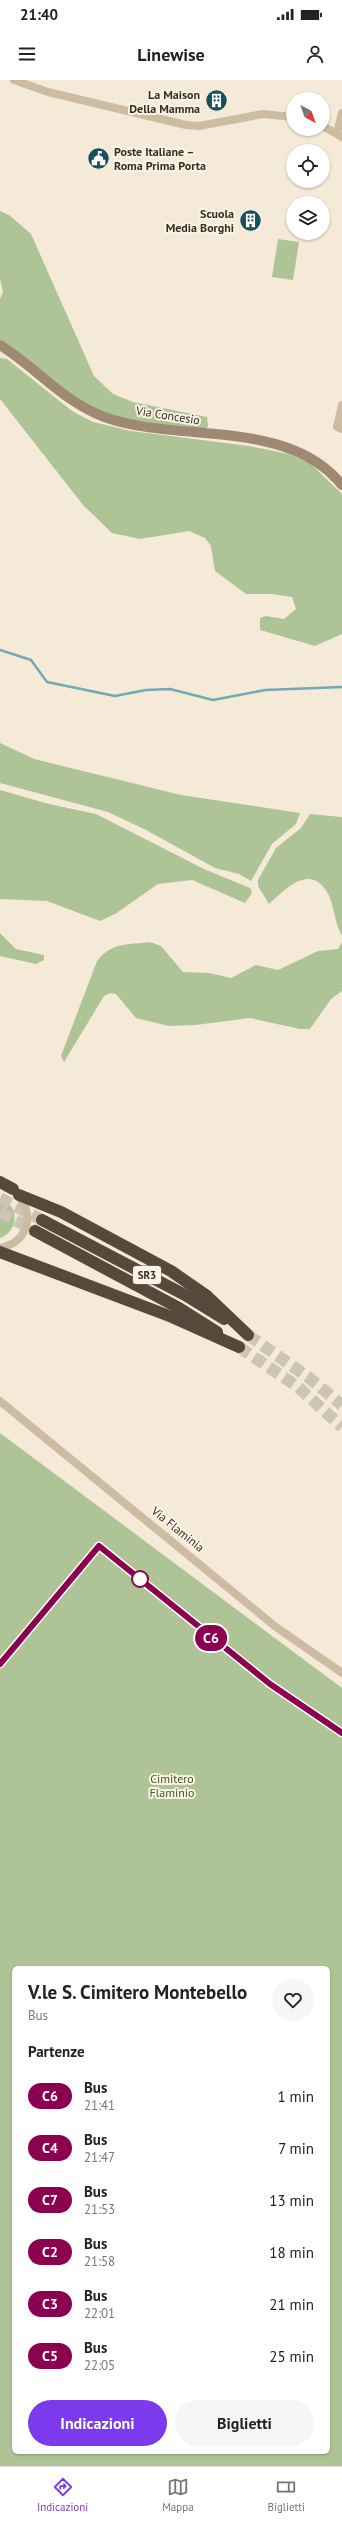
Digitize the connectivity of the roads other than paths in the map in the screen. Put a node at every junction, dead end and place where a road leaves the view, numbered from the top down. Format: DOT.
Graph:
graph roads {
  1 [pos="14,80"];
  2 [pos="342,113"];
  3 [pos="286,117"];
  4 [pos="330,130"];
  5 [pos="339,135"];
  6 [pos="0,345"];
  7 [pos="342,405"];
  8 [pos="342,428"];
  9 [pos="342,485"];
  10 [pos="0,1182"];
  11 [pos="0,1186"];
  12 [pos="16,1192"];
  13 [pos="42,1220"];
  14 [pos="35,1231"];
  15 [pos="0,1248"];
  16 [pos="0,1252"];
  17 [pos="0,1401"];
  18 [pos="342,1673"];
  1 -- 3 [label="street"];
  2 -- 5 [label="street"];
  4 -- 5 [label="street"];
  6 -- 9 [label="street, Via Concesio"];
  7 -- 8 [label="street"];
  10 -- 12 [label="highway"];
  11 -- 12 [label="street"];
  12 -- 13 [label="highway, SR3"];
  12 -- 15 [label="street"];
  14 -- 16 [label="highway, SR3"];
  17 -- 18 [label="street, Via Flaminia"];
}
